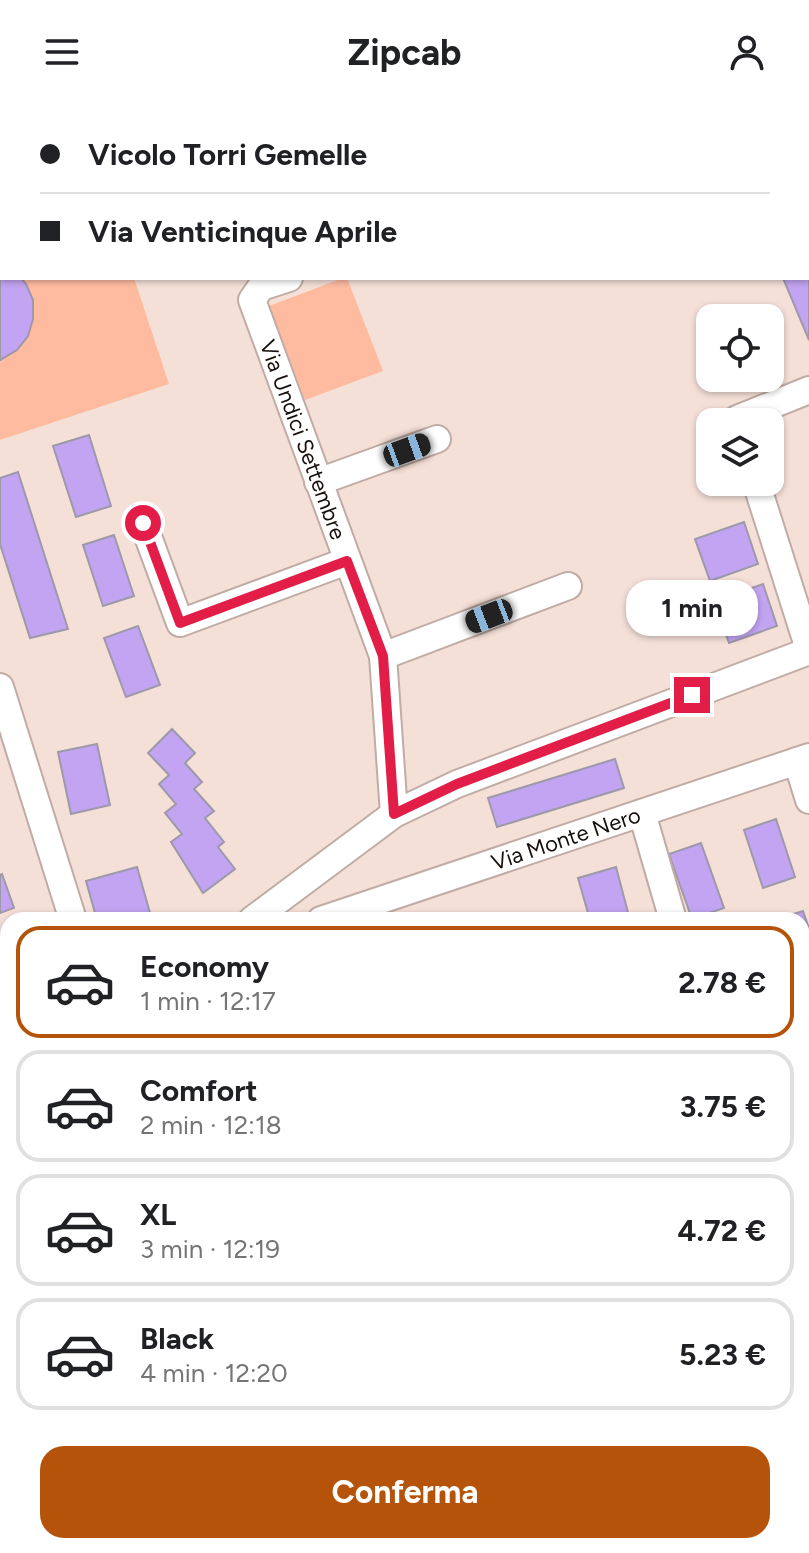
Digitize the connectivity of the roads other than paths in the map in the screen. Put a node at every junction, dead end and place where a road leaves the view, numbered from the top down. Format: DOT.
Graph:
graph roads {
  1 [pos="283,280"];
  2 [pos="809,390"];
  3 [pos="764,408"];
  4 [pos="437,439"];
  5 [pos="318,482"];
  6 [pos="760,496"];
  7 [pos="143,523"];
  8 [pos="347,561"];
  9 [pos="568,586"];
  10 [pos="809,650"];
  11 [pos="383,656"];
  12 [pos="0,687"];
  13 [pos="803,759"];
  14 [pos="809,800"];
  15 [pos="642,813"];
  16 [pos="394,814"];
  17 [pos="70,912"];
  18 [pos="263,912"];
  19 [pos="345,912"];
  20 [pos="671,912"];
  1 -- 5 [label="street, Via Undici Settembre"];
  2 -- 3 [label="street"];
  4 -- 5 [label="street"];
  5 -- 8 [label="street, Via Undici Settembre"];
  6 -- 10 [label="street"];
  7 -- 8 [label="street"];
  8 -- 11 [label="street, Via Undici Settembre"];
  9 -- 11 [label="street"];
  10 -- 16 [label="street"];
  11 -- 16 [label="street, Via Undici Settembre"];
  12 -- 17 [label="street"];
  13 -- 14 [label="street"];
  13 -- 15 [label="street, Via Monte Nero"];
  15 -- 19 [label="street, Via Monte Nero"];
  15 -- 20 [label="street"];
  16 -- 18 [label="street"];
}
